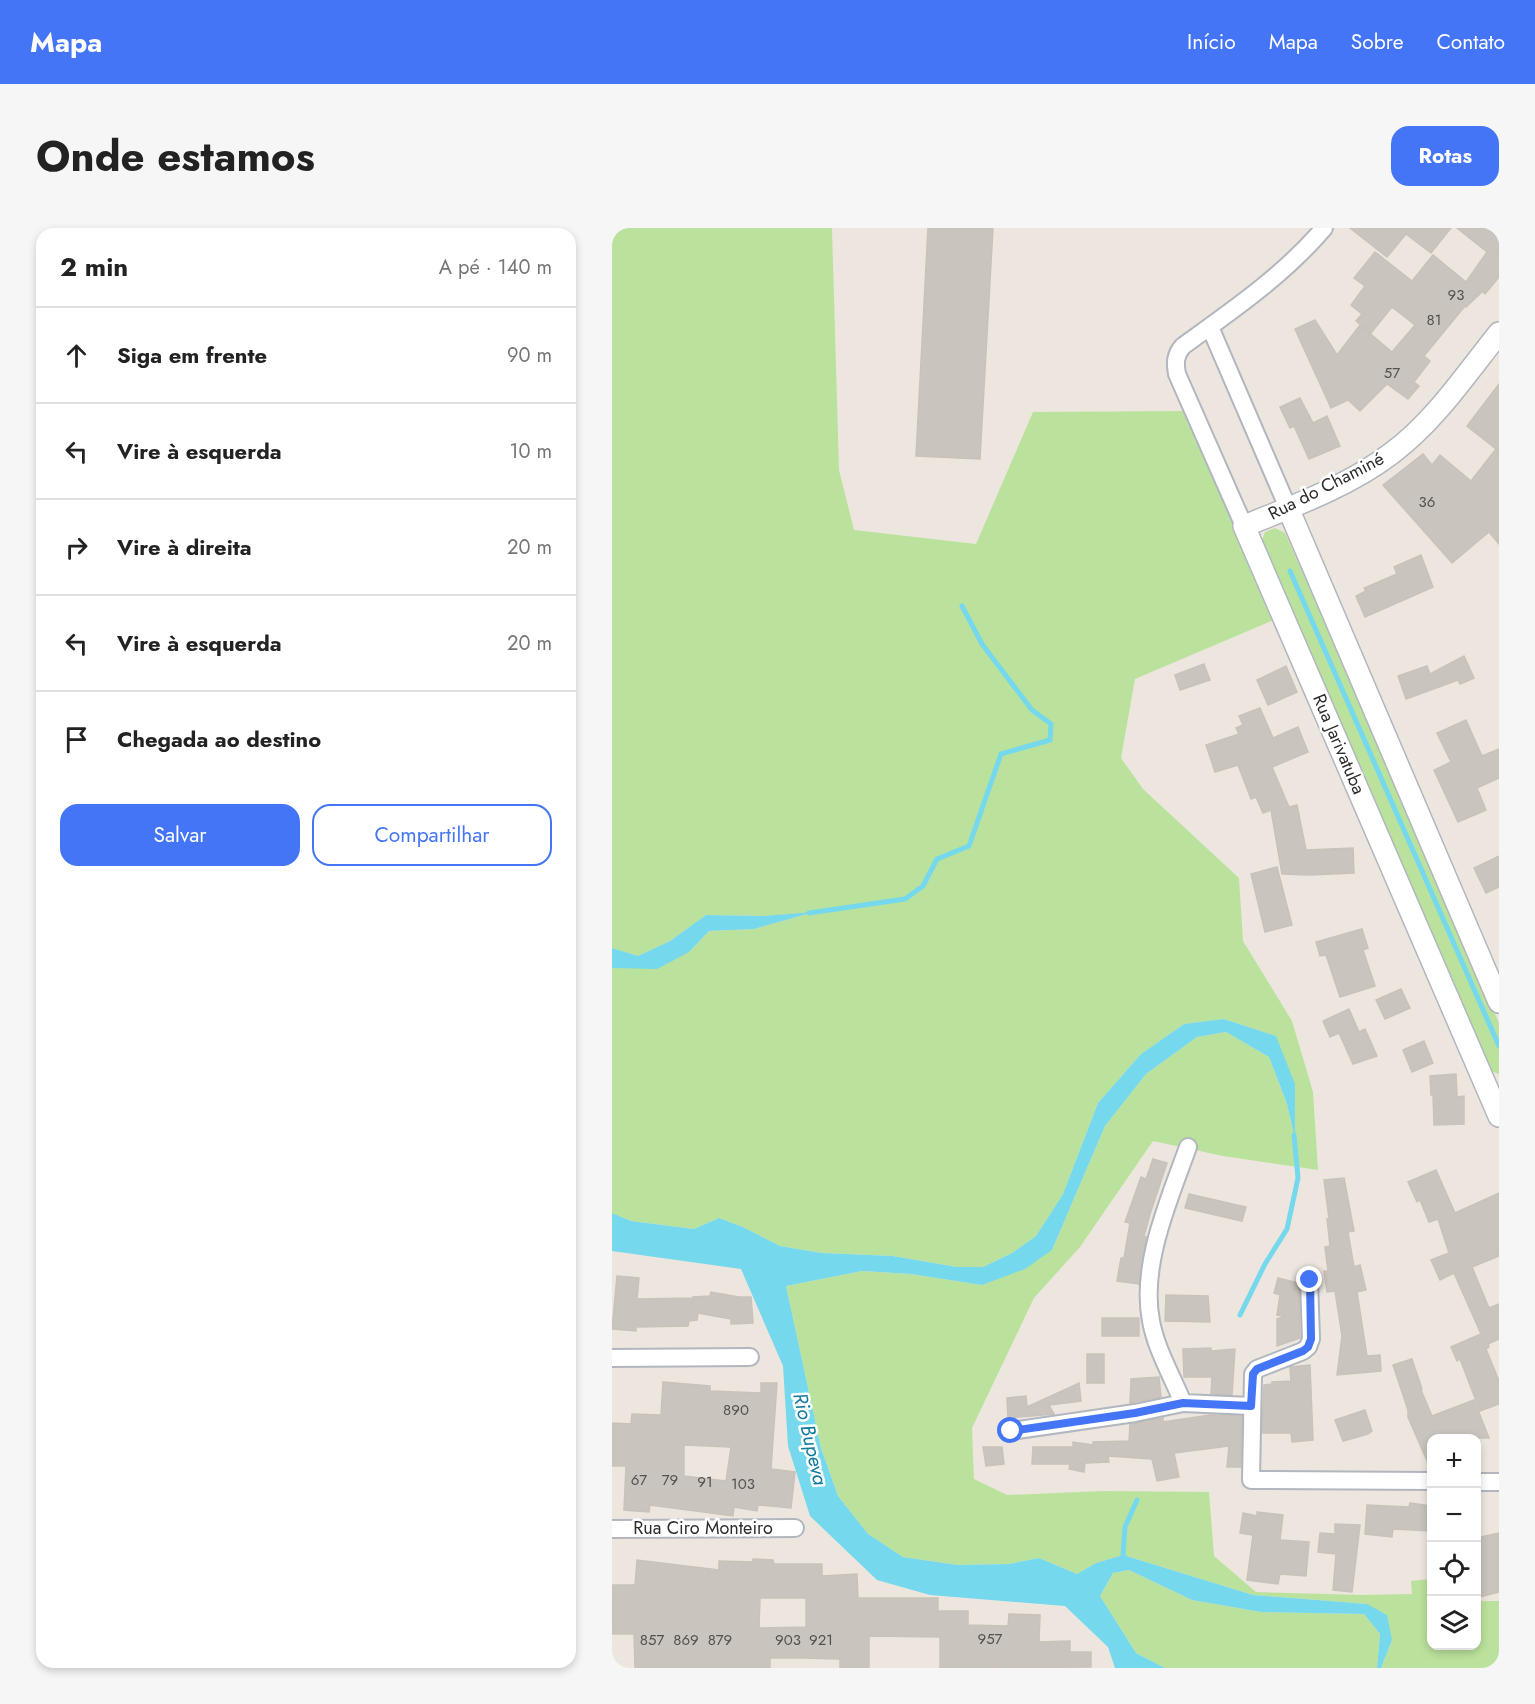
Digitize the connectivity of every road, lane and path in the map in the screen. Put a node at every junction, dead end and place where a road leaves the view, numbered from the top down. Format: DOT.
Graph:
graph roads {
  1 [pos="1324,228"];
  2 [pos="1210,327"];
  3 [pos="1499,333"];
  4 [pos="1288,508"];
  5 [pos="1244,526"];
  6 [pos="1499,1002"];
  7 [pos="1495,1092"];
  8 [pos="1499,1116"];
  9 [pos="1188,1147"];
  10 [pos="1310,1280"];
  11 [pos="612,1358"];
  12 [pos="750,1358"];
  13 [pos="1183,1403"];
  14 [pos="1251,1406"];
  15 [pos="1011,1431"];
  16 [pos="1427,1481"];
  17 [pos="1481,1482"];
  18 [pos="1499,1482"];
  19 [pos="795,1528"];
  20 [pos="612,1529"];
  1 -- 2 [label="street"];
  2 -- 4 [label="street"];
  2 -- 5 [label="street, Rua Jarivatuba"];
  3 -- 4 [label="street, Rua do Chaminé"];
  4 -- 5 [label="street, Rua do Chaminé"];
  4 -- 6 [label="street"];
  5 -- 7 [label="street, Rua Jarivatuba"];
  7 -- 8 [label="street, Rua Jarivatuba"];
  9 -- 13 [label="street"];
  10 -- 14 [label="street"];
  11 -- 12 [label="street"];
  13 -- 14 [label="street"];
  13 -- 15 [label="street"];
  14 -- 16 [label="street"];
  17 -- 18 [label="street"];
  19 -- 20 [label="street, Rua Ciro Monteiro"];
}
